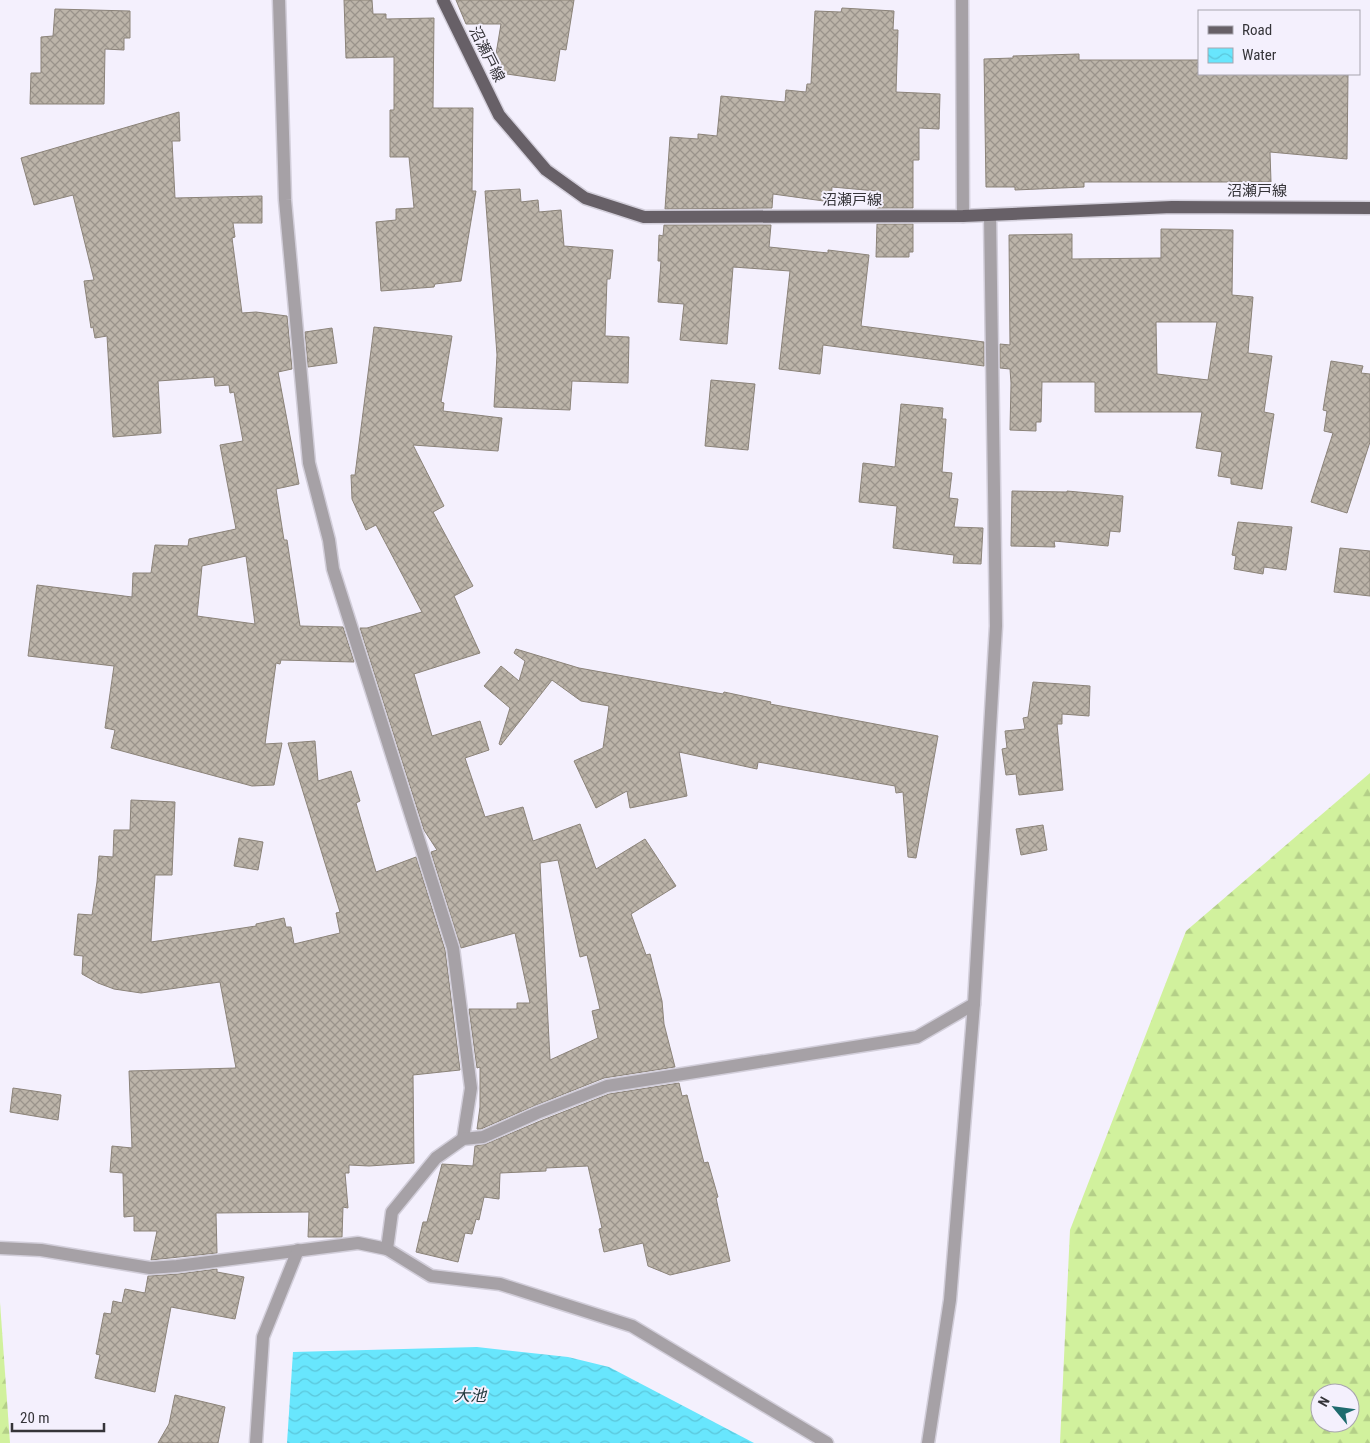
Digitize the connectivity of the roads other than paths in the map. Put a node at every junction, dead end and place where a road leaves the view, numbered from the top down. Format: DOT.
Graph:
graph roads {
  1 [pos="279,0"];
  2 [pos="443,0"];
  3 [pos="962,0"];
  4 [pos="1370,208"];
  5 [pos="990,215"];
  6 [pos="963,216"];
  7 [pos="974,1004"];
  8 [pos="463,1140"];
  9 [pos="0,1248"];
  10 [pos="387,1249"];
  11 [pos="298,1250"];
  12 [pos="256,1443"];
  13 [pos="827,1443"];
  14 [pos="928,1443"];
  1 -- 8 [label="street"];
  2 -- 6 [label="main road, 沼瀬戸線"];
  3 -- 6 [label="street"];
  4 -- 5 [label="main road, 沼瀬戸線"];
  5 -- 6 [label="main road, 沼瀬戸線"];
  5 -- 7 [label="street"];
  7 -- 8 [label="street"];
  7 -- 14 [label="street"];
  8 -- 10 [label="street"];
  9 -- 11 [label="street"];
  10 -- 11 [label="street"];
  10 -- 13 [label="street"];
  11 -- 12 [label="street"];
}
